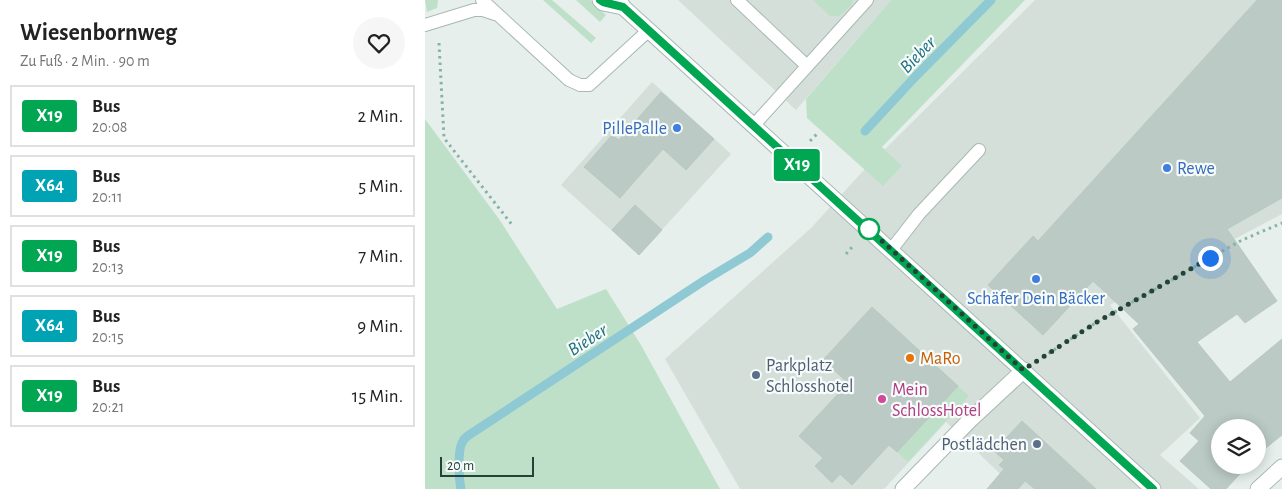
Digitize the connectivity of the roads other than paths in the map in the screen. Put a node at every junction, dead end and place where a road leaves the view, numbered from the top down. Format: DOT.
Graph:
graph roads {
  1 [pos="482,0"];
  2 [pos="600,0"];
  3 [pos="737,0"];
  4 [pos="867,0"];
  5 [pos="621,3"];
  6 [pos="497,14"];
  7 [pos="425,25"];
  8 [pos="649,30"];
  9 [pos="807,66"];
  10 [pos="753,125"];
  11 [pos="979,150"];
  12 [pos="891,250"];
  13 [pos="1023,370"];
  14 [pos="1282,467"];
  15 [pos="903,489"];
  16 [pos="1153,489"];
  17 [pos="1258,489"];
  1 -- 6 [label="lane"];
  2 -- 5 [label="street"];
  3 -- 9 [label="lane"];
  4 -- 9 [label="lane"];
  5 -- 8 [label="street"];
  6 -- 7 [label="lane"];
  6 -- 8 [label="lane"];
  8 -- 10 [label="street"];
  9 -- 10 [label="lane"];
  10 -- 12 [label="street"];
  11 -- 12 [label="lane"];
  12 -- 13 [label="street"];
  13 -- 15 [label="street"];
  13 -- 16 [label="street"];
  14 -- 17 [label="street"];
}
